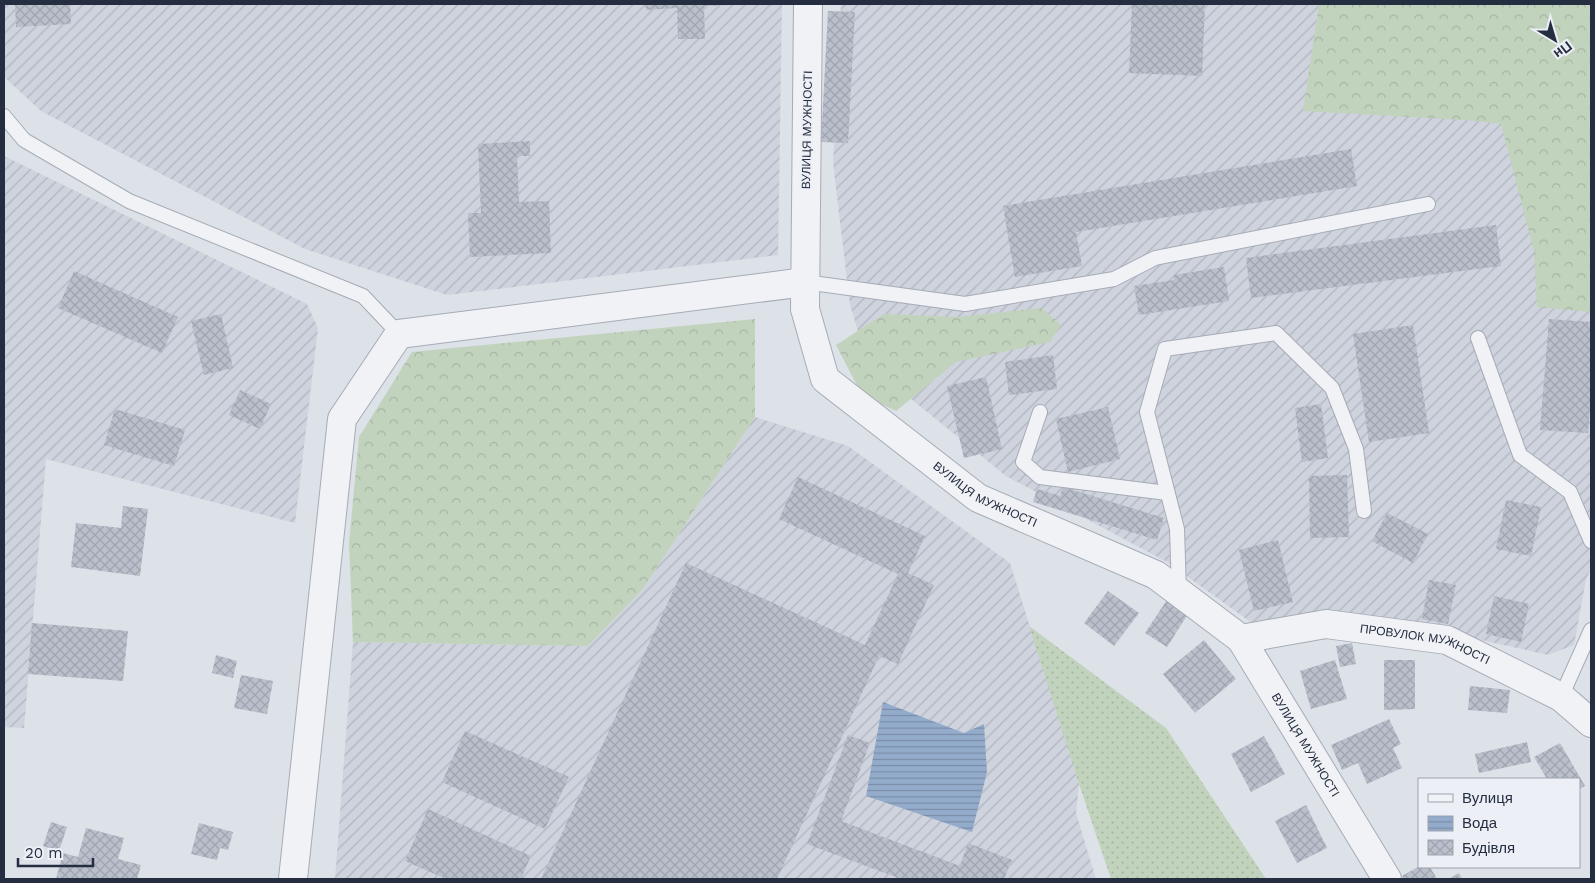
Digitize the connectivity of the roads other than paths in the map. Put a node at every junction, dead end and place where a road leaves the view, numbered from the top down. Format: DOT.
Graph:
graph roads {
  1 [pos="808,4"];
  2 [pos="4,116"];
  3 [pos="1428,204"];
  4 [pos="804,282"];
  5 [pos="399,334"];
  6 [pos="1478,338"];
  7 [pos="1040,412"];
  8 [pos="1168,493"];
  9 [pos="1364,511"];
  10 [pos="1591,542"];
  11 [pos="1179,592"];
  12 [pos="1591,630"];
  13 [pos="1241,639"];
  14 [pos="1562,697"];
  15 [pos="1591,723"];
  16 [pos="293,879"];
  17 [pos="1386,879"];
  1 -- 4 [label="street, ВУЛИЦЯ МУЖНОСТІ"];
  2 -- 5 [label="lane"];
  3 -- 4 [label="lane"];
  4 -- 5 [label="street"];
  4 -- 11 [label="street, ВУЛИЦЯ МУЖНОСТІ"];
  5 -- 16 [label="street"];
  6 -- 10 [label="lane"];
  7 -- 8 [label="lane"];
  8 -- 9 [label="lane"];
  8 -- 11 [label="lane"];
  11 -- 13 [label="street, ВУЛИЦЯ МУЖНОСТІ"];
  12 -- 14 [label="lane"];
  13 -- 14 [label="street, ПРОВУЛОК МУЖНОСТІ"];
  13 -- 17 [label="street, ВУЛИЦЯ МУЖНОСТІ"];
  14 -- 15 [label="street, ПРОВУЛОК МУЖНОСТІ"];
}
